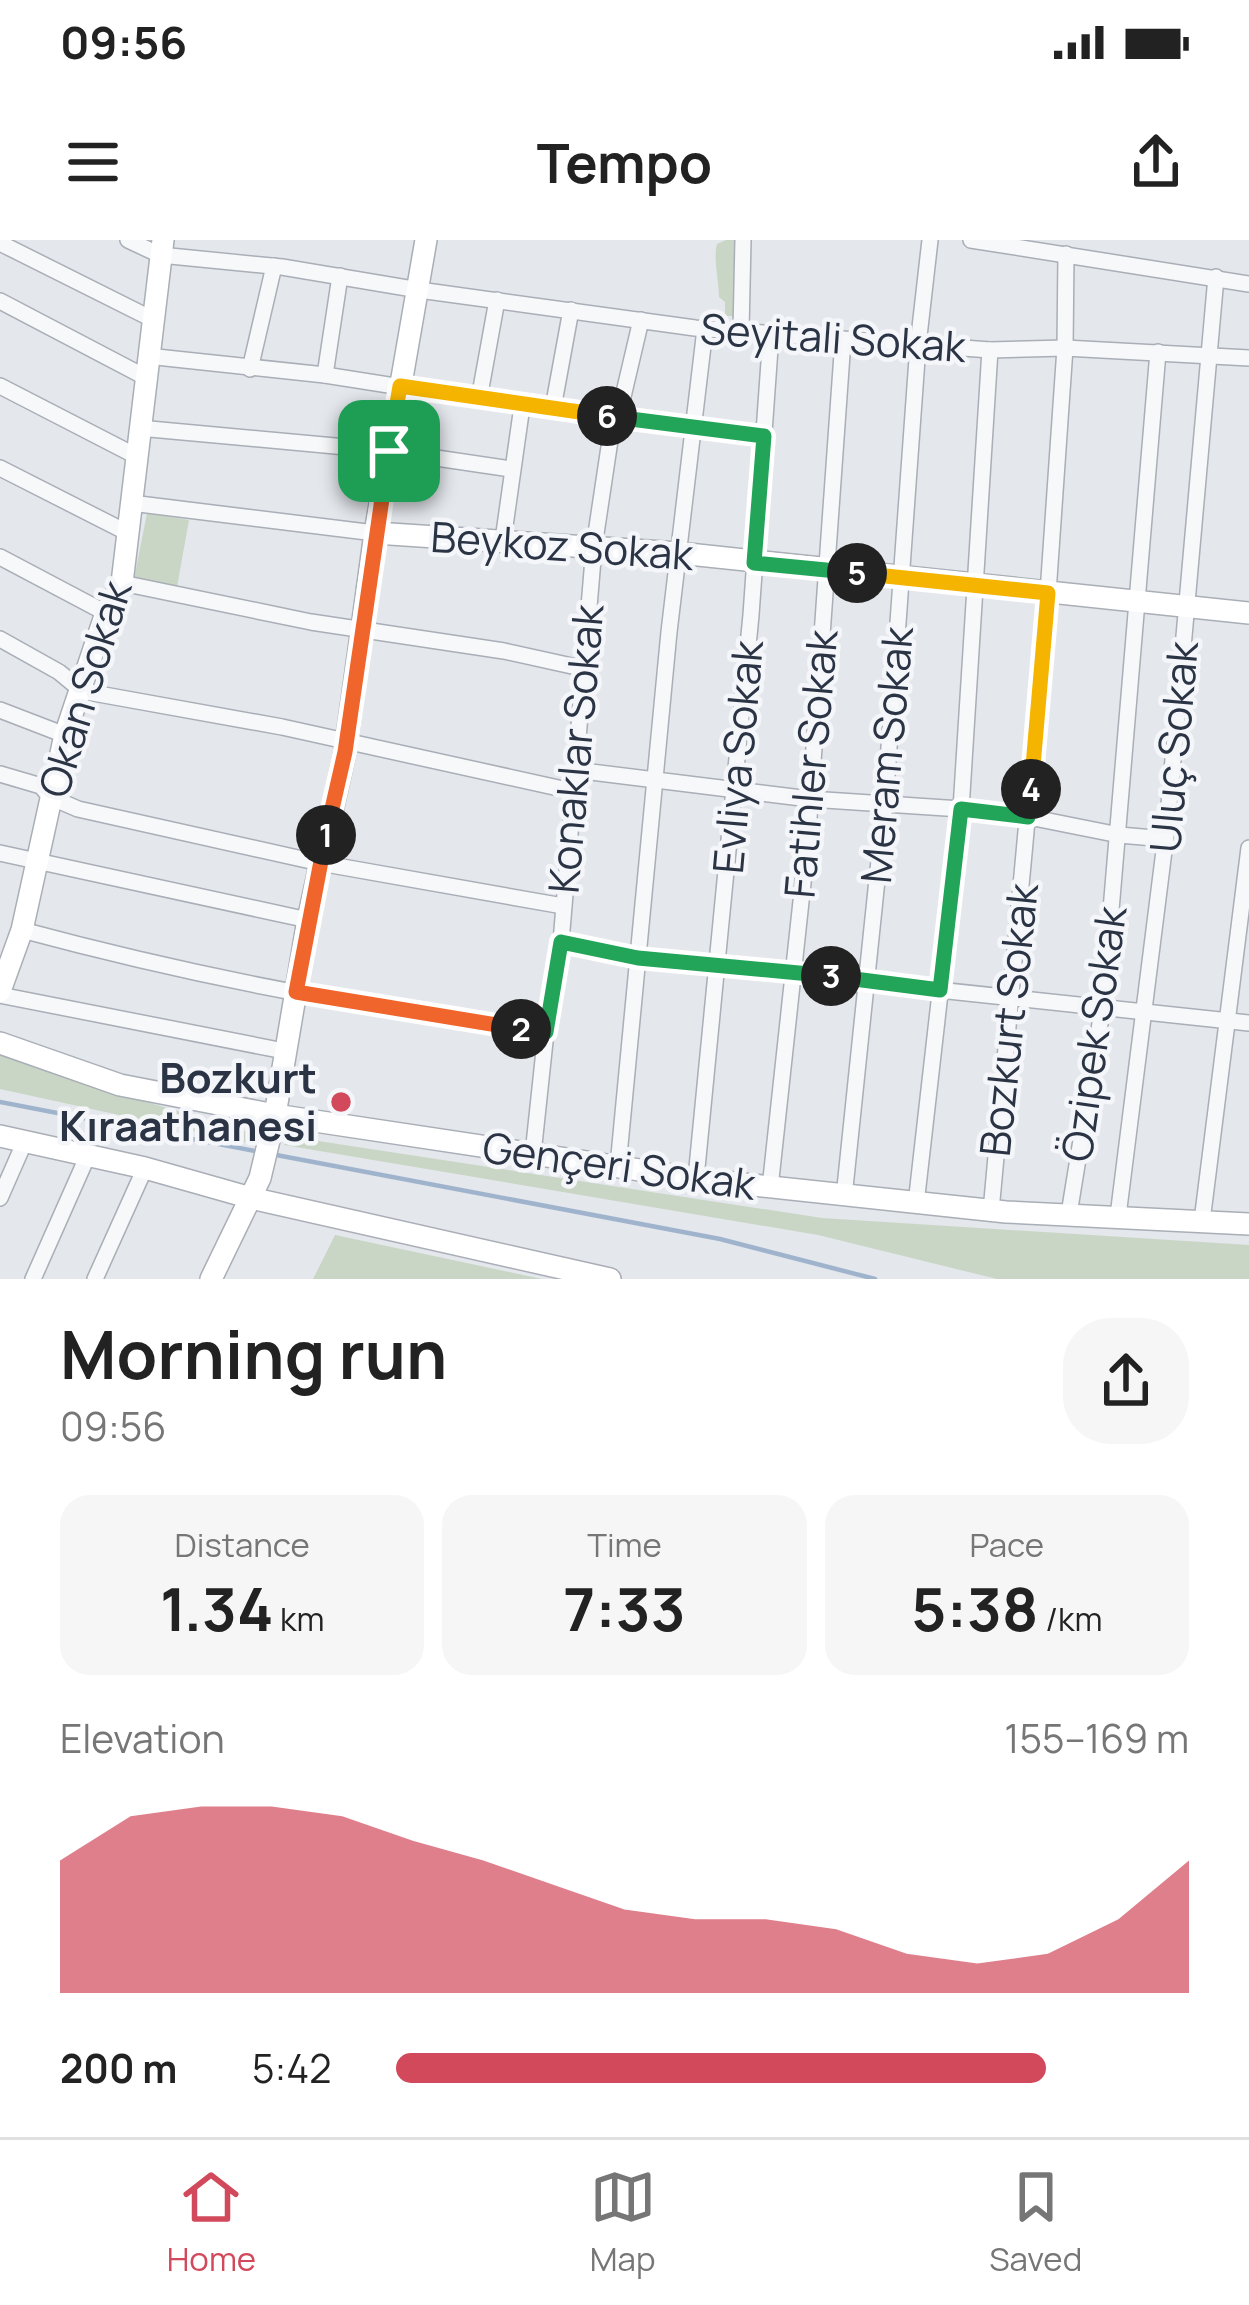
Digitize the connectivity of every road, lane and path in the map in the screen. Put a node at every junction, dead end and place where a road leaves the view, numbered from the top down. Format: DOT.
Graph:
graph roads {
  1 [pos="128,240"];
  2 [pos="426,240"];
  3 [pos="743,240"];
  4 [pos="930,240"];
  5 [pos="971,240"];
  6 [pos="1118,240"];
  7 [pos="0,243"];
  8 [pos="162,247"];
  9 [pos="1066,254"];
  10 [pos="1116,262"];
  11 [pos="274,266"];
  12 [pos="340,276"];
  13 [pos="1216,277"];
  14 [pos="1249,284"];
  15 [pos="419,290"];
  16 [pos="497,300"];
  17 [pos="0,301"];
  18 [pos="572,310"];
  19 [pos="152,320"];
  20 [pos="640,320"];
  21 [pos="705,328"];
  22 [pos="741,332"];
  23 [pos="771,334"];
  24 [pos="843,340"];
  25 [pos="918,345"];
  26 [pos="1065,348"];
  27 [pos="990,350"];
  28 [pos="1158,352"];
  29 [pos="1212,354"];
  30 [pos="1249,358"];
  31 [pos="146,367"];
  32 [pos="250,369"];
  33 [pos="325,375"];
  34 [pos="0,386"];
  35 [pos="400,386"];
  36 [pos="479,399"];
  37 [pos="522,406"];
  38 [pos="554,408"];
  39 [pos="619,418"];
  40 [pos="140,428"];
  41 [pos="695,429"];
  42 [pos="764,436"];
  43 [pos="389,451"];
  44 [pos="136,456"];
  45 [pos="0,467"];
  46 [pos="511,469"];
  47 [pos="131,503"];
  48 [pos="128,533"];
  49 [pos="375,533"];
  50 [pos="503,540"];
  51 [pos="594,547"];
  52 [pos="679,553"];
  53 [pos="0,556"];
  54 [pos="754,563"];
  55 [pos="827,570"];
  56 [pos="903,578"];
  57 [pos="122,583"];
  58 [pos="976,585"];
  59 [pos="1048,593"];
  60 [pos="1138,603"];
  61 [pos="1187,608"];
  62 [pos="1249,613"];
  63 [pos="106,614"];
  64 [pos="362,631"];
  65 [pos="0,639"];
  66 [pos="581,668"];
  67 [pos="82,691"];
  68 [pos="0,710"];
  69 [pos="65,735"];
  70 [pos="347,740"];
  71 [pos="575,770"];
  72 [pos="0,774"];
  73 [pos="655,780"];
  74 [pos="572,791"];
  75 [pos="735,791"];
  76 [pos="50,797"];
  77 [pos="810,799"];
  78 [pos="885,803"];
  79 [pos="961,809"];
  80 [pos="1028,817"];
  81 [pos="1118,835"];
  82 [pos="1166,839"];
  83 [pos="1249,848"];
  84 [pos="0,853"];
  85 [pos="35,860"];
  86 [pos="320,863"];
  87 [pos="563,906"];
  88 [pos="308,920"];
  89 [pos="22,930"];
  90 [pos="561,942"];
  91 [pos="6,950"];
  92 [pos="638,958"];
  93 [pos="719,965"];
  94 [pos="792,972"];
  95 [pos="864,980"];
  96 [pos="940,990"];
  97 [pos="296,992"];
  98 [pos="0,993"];
  99 [pos="1012,996"];
  100 [pos="1102,1005"];
  101 [pos="1147,1010"];
  102 [pos="1228,1020"];
  103 [pos="1249,1023"];
  104 [pos="546,1032"];
  105 [pos="0,1043"];
  106 [pos="284,1051"];
  107 [pos="275,1115"];
  108 [pos="0,1136"];
  109 [pos="25,1141"];
  110 [pos="533,1154"];
  111 [pos="88,1155"];
  112 [pos="618,1166"];
  113 [pos="145,1168"];
  114 [pos="695,1178"];
  115 [pos="770,1187"];
  116 [pos="255,1188"];
  117 [pos="844,1197"];
  118 [pos="0,1198"];
  119 [pos="916,1204"];
  120 [pos="992,1210"];
  121 [pos="1069,1214"];
  122 [pos="1118,1216"];
  123 [pos="1202,1221"];
  124 [pos="1248,1223"];
  125 [pos="33,1279"];
  126 [pos="95,1279"];
  127 [pos="211,1279"];
  128 [pos="610,1279"];
  1 -- 8 [label="street, Seyitali Sokak"];
  2 -- 15 [label="street"];
  3 -- 22 [label="street"];
  4 -- 25 [label="street, Meram Sokak"];
  5 -- 9 [label="street"];
  6 -- 10 [label="street"];
  7 -- 19 [label="street"];
  8 -- 11 [label="street, Seyitali Sokak"];
  8 -- 19 [label="street, Okan Sokak"];
  9 -- 10 [label="street"];
  9 -- 26 [label="street, Bozkurt Sokak"];
  10 -- 13 [label="street"];
  11 -- 12 [label="street, Seyitali Sokak"];
  11 -- 32 [label="street"];
  12 -- 15 [label="street, Seyitali Sokak"];
  12 -- 33 [label="street"];
  13 -- 14 [label="street"];
  13 -- 29 [label="street, Uluç Sokak"];
  15 -- 16 [label="street, Seyitali Sokak"];
  15 -- 35 [label="street"];
  16 -- 18 [label="street, Seyitali Sokak"];
  16 -- 36 [label="street"];
  17 -- 31 [label="street"];
  18 -- 20 [label="street, Seyitali Sokak"];
  18 -- 38 [label="street"];
  19 -- 31 [label="street, Okan Sokak"];
  20 -- 21 [label="street, Seyitali Sokak"];
  20 -- 39 [label="street, Konaklar Sokak"];
  21 -- 22 [label="street, Seyitali Sokak"];
  21 -- 41 [label="street"];
  22 -- 23 [label="street, Seyitali Sokak"];
  23 -- 24 [label="street, Seyitali Sokak"];
  23 -- 42 [label="street, Evliya Sokak"];
  24 -- 25 [label="street, Seyitali Sokak"];
  24 -- 55 [label="street, Fatihler Sokak"];
  25 -- 27 [label="street, Seyitali Sokak"];
  25 -- 56 [label="street, Meram Sokak"];
  26 -- 27 [label="street, Seyitali Sokak"];
  26 -- 28 [label="street, Seyitali Sokak"];
  26 -- 59 [label="street, Bozkurt Sokak"];
  27 -- 58 [label="street"];
  28 -- 29 [label="street, Seyitali Sokak"];
  28 -- 60 [label="street, Özipek Sokak"];
  29 -- 30 [label="street, Seyitali Sokak"];
  29 -- 61 [label="street, Uluç Sokak"];
  31 -- 32 [label="street"];
  31 -- 40 [label="street, Okan Sokak"];
  32 -- 33 [label="street"];
  33 -- 35 [label="street"];
  34 -- 44 [label="street"];
  35 -- 36 [label="street"];
  35 -- 43 [label="street"];
  36 -- 37 [label="street"];
  37 -- 38 [label="street"];
  37 -- 46 [label="street"];
  38 -- 39 [label="street"];
  39 -- 41 [label="street"];
  39 -- 51 [label="street, Konaklar Sokak"];
  40 -- 43 [label="street"];
  40 -- 44 [label="street, Okan Sokak"];
  41 -- 42 [label="street"];
  41 -- 52 [label="street"];
  42 -- 54 [label="street, Evliya Sokak"];
  43 -- 46 [label="street"];
  43 -- 49 [label="street"];
  44 -- 47 [label="street, Okan Sokak"];
  45 -- 48 [label="street"];
  46 -- 50 [label="street"];
  47 -- 48 [label="street, Okan Sokak"];
  47 -- 49 [label="street"];
  48 -- 57 [label="street, Okan Sokak"];
  49 -- 50 [label="street, Beykoz Sokak"];
  49 -- 64 [label="street"];
  50 -- 51 [label="street, Beykoz Sokak"];
  51 -- 52 [label="street, Beykoz Sokak"];
  51 -- 66 [label="street, Konaklar Sokak"];
  52 -- 54 [label="street, Beykoz Sokak"];
  52 -- 73 [label="street"];
  53 -- 63 [label="street"];
  54 -- 55 [label="street, Beykoz Sokak"];
  54 -- 75 [label="street, Evliya Sokak"];
  55 -- 56 [label="street, Beykoz Sokak"];
  55 -- 77 [label="street, Fatihler Sokak"];
  56 -- 58 [label="street, Beykoz Sokak"];
  56 -- 78 [label="street, Meram Sokak"];
  57 -- 63 [label="street, Okan Sokak"];
  57 -- 64 [label="street"];
  58 -- 59 [label="street, Beykoz Sokak"];
  58 -- 79 [label="street"];
  59 -- 60 [label="street, Beykoz Sokak"];
  59 -- 80 [label="street, Bozkurt Sokak"];
  60 -- 61 [label="street, Beykoz Sokak"];
  60 -- 81 [label="street, Özipek Sokak"];
  61 -- 62 [label="street, Beykoz Sokak"];
  61 -- 82 [label="street, Uluç Sokak"];
  63 -- 67 [label="street, Okan Sokak"];
  64 -- 66 [label="street"];
  64 -- 70 [label="street"];
  65 -- 67 [label="street"];
  66 -- 71 [label="street, Konaklar Sokak"];
  67 -- 69 [label="street, Okan Sokak"];
  67 -- 70 [label="street"];
  68 -- 69 [label="street"];
  69 -- 76 [label="street, Okan Sokak"];
  70 -- 74 [label="street"];
  70 -- 86 [label="street"];
  71 -- 73 [label="street"];
  71 -- 74 [label="street, Konaklar Sokak"];
  72 -- 76 [label="street"];
  73 -- 75 [label="street"];
  73 -- 92 [label="street"];
  74 -- 87 [label="street, Konaklar Sokak"];
  75 -- 77 [label="street"];
  75 -- 93 [label="street, Evliya Sokak"];
  76 -- 85 [label="street, Okan Sokak"];
  76 -- 86 [label="street"];
  77 -- 78 [label="street"];
  77 -- 94 [label="street, Fatihler Sokak"];
  78 -- 79 [label="street"];
  78 -- 95 [label="street, Meram Sokak"];
  79 -- 80 [label="street"];
  79 -- 96 [label="street"];
  80 -- 81 [label="street"];
  80 -- 99 [label="street, Bozkurt Sokak"];
  81 -- 82 [label="street"];
  81 -- 100 [label="street, Özipek Sokak"];
  82 -- 101 [label="street, Uluç Sokak"];
  83 -- 102 [label="street"];
  84 -- 85 [label="street"];
  85 -- 88 [label="street"];
  85 -- 89 [label="street, Okan Sokak"];
  86 -- 87 [label="street"];
  86 -- 88 [label="street"];
  87 -- 90 [label="street, Konaklar Sokak"];
  88 -- 97 [label="street"];
  89 -- 91 [label="street, Okan Sokak"];
  89 -- 97 [label="street"];
  90 -- 92 [label="street"];
  90 -- 104 [label="street, Konaklar Sokak"];
  91 -- 98 [label="street, Okan Sokak"];
  92 -- 93 [label="street"];
  92 -- 112 [label="street"];
  93 -- 94 [label="street"];
  93 -- 114 [label="street, Evliya Sokak"];
  94 -- 95 [label="street"];
  94 -- 115 [label="street, Fatihler Sokak"];
  95 -- 96 [label="street"];
  95 -- 117 [label="street, Meram Sokak"];
  96 -- 99 [label="street"];
  96 -- 119 [label="street"];
  97 -- 104 [label="street"];
  97 -- 106 [label="street"];
  98 -- 106 [label="street"];
  99 -- 100 [label="street"];
  99 -- 120 [label="street, Bozkurt Sokak"];
  100 -- 101 [label="street"];
  100 -- 121 [label="street, Özipek Sokak"];
  101 -- 102 [label="street"];
  101 -- 122 [label="street, Uluç Sokak"];
  102 -- 103 [label="street"];
  102 -- 123 [label="street"];
  104 -- 110 [label="street, Konaklar Sokak"];
  105 -- 107 [label="street, Gençeri Sokak"];
  106 -- 107 [label="street"];
  107 -- 110 [label="street, Gençeri Sokak"];
  107 -- 116 [label="street"];
  108 -- 109 [label="street"];
  109 -- 111 [label="street"];
  109 -- 118 [label="street"];
  110 -- 112 [label="street, Gençeri Sokak"];
  111 -- 113 [label="street"];
  111 -- 125 [label="street"];
  112 -- 114 [label="street, Gençeri Sokak"];
  113 -- 116 [label="street"];
  113 -- 126 [label="street"];
  114 -- 115 [label="street, Gençeri Sokak"];
  115 -- 117 [label="street, Gençeri Sokak"];
  116 -- 127 [label="street"];
  116 -- 128 [label="street"];
  117 -- 119 [label="street, Gençeri Sokak"];
  119 -- 120 [label="street, Gençeri Sokak"];
  120 -- 121 [label="street, Gençeri Sokak"];
  121 -- 122 [label="street, Gençeri Sokak"];
  122 -- 123 [label="street, Gençeri Sokak"];
  123 -- 124 [label="street, Gençeri Sokak"];
}
